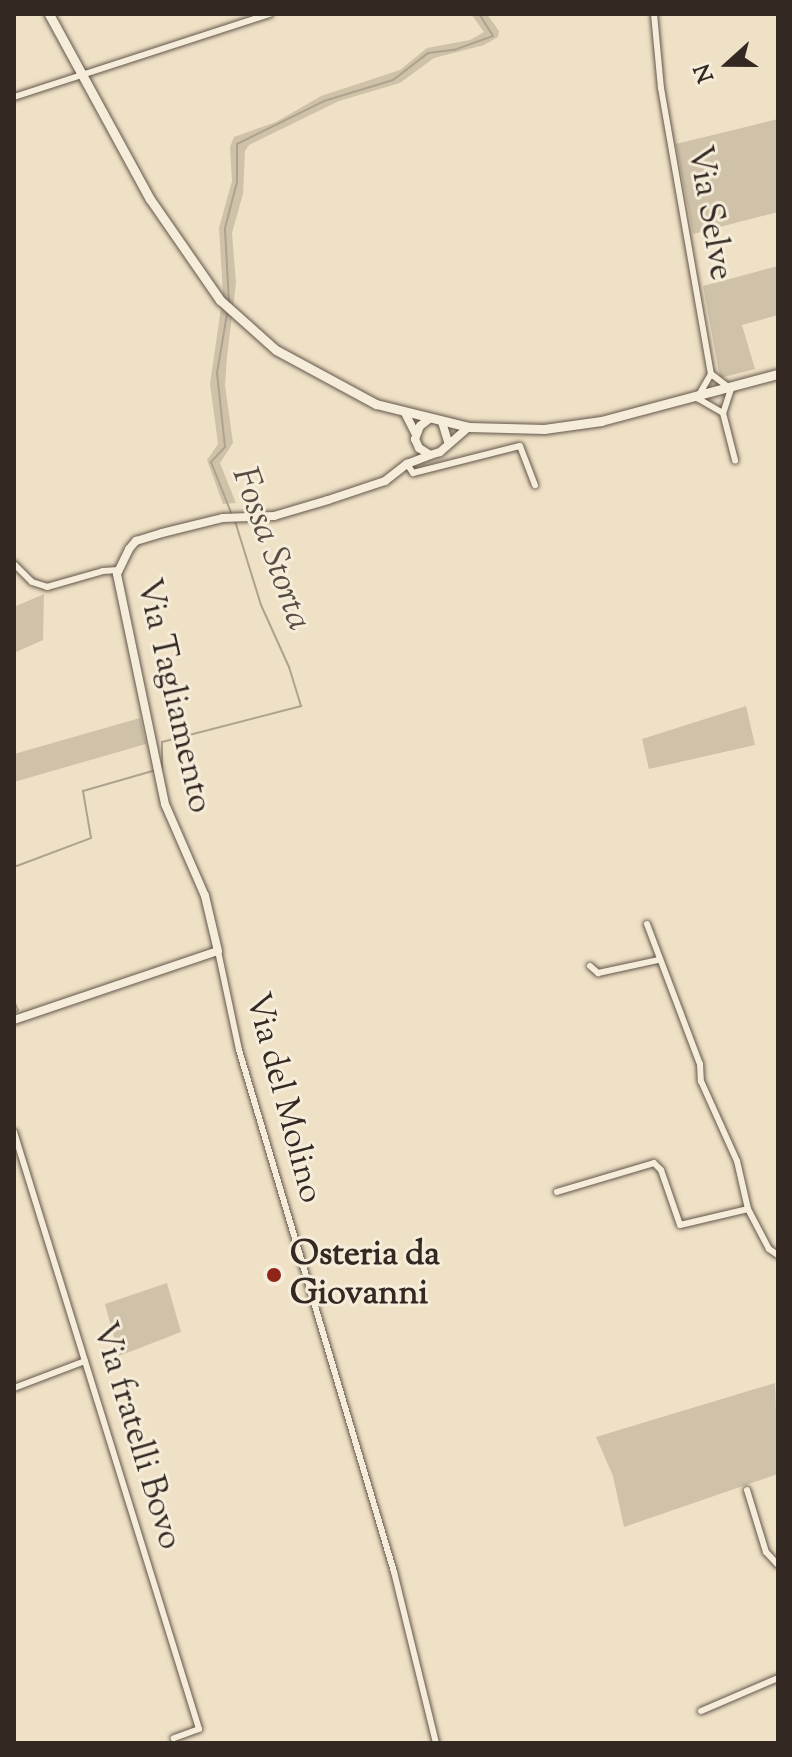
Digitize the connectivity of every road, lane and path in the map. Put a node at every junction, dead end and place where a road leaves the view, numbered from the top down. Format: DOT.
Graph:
graph roads {
  1 [pos="49,14"];
  2 [pos="270,14"];
  3 [pos="654,14"];
  4 [pos="84,76"];
  5 [pos="14,97"];
  6 [pos="711,374"];
  7 [pos="778,374"];
  8 [pos="731,389"];
  9 [pos="697,398"];
  10 [pos="405,413"];
  11 [pos="723,413"];
  12 [pos="429,419"];
  13 [pos="442,422"];
  14 [pos="469,427"];
  15 [pos="415,433"];
  16 [pos="448,442"];
  17 [pos="416,444"];
  18 [pos="430,455"];
  19 [pos="735,460"];
  20 [pos="407,464"];
  21 [pos="535,485"];
  22 [pos="14,564"];
  23 [pos="118,570"];
  24 [pos="647,924"];
  25 [pos="218,951"];
  26 [pos="658,960"];
  27 [pos="590,966"];
  28 [pos="14,1020"];
  29 [pos="14,1132"];
  30 [pos="557,1192"];
  31 [pos="748,1209"];
  32 [pos="778,1255"];
  33 [pos="85,1361"];
  34 [pos="14,1388"];
  35 [pos="747,1490"];
  36 [pos="778,1565"];
  37 [pos="778,1678"];
  38 [pos="701,1711"];
  39 [pos="174,1738"];
  40 [pos="436,1743"];
  1 -- 4 [label="main road"];
  2 -- 4 [label="street"];
  3 -- 6 [label="street, Via Selve"];
  4 -- 5 [label="street"];
  4 -- 10 [label="main road"];
  6 -- 8 [label="street"];
  6 -- 9 [label="street"];
  7 -- 8 [label="main road"];
  8 -- 9 [label="main road"];
  8 -- 11 [label="street"];
  9 -- 11 [label="street"];
  9 -- 14 [label="main road"];
  10 -- 12 [label="main road"];
  10 -- 15 [label="street"];
  11 -- 19 [label="street"];
  12 -- 13 [label="main road"];
  12 -- 15 [label="street"];
  13 -- 14 [label="main road"];
  13 -- 16 [label="street"];
  14 -- 16 [label="street"];
  15 -- 17 [label="street"];
  16 -- 18 [label="street"];
  17 -- 18 [label="street"];
  17 -- 20 [label="street"];
  18 -- 20 [label="street"];
  20 -- 21 [label="street"];
  20 -- 23 [label="street, Via Tagliamento"];
  22 -- 23 [label="street"];
  23 -- 25 [label="street, Via Tagliamento"];
  24 -- 26 [label="street"];
  25 -- 28 [label="street, Via del Molino"];
  25 -- 40 [label="street, Via del Molino"];
  26 -- 27 [label="street"];
  26 -- 31 [label="street"];
  29 -- 33 [label="street, Via fratelli Bovo"];
  30 -- 31 [label="street"];
  31 -- 32 [label="street"];
  33 -- 34 [label="street"];
  33 -- 39 [label="street, Via fratelli Bovo"];
  35 -- 36 [label="street"];
  37 -- 38 [label="street"];
}
